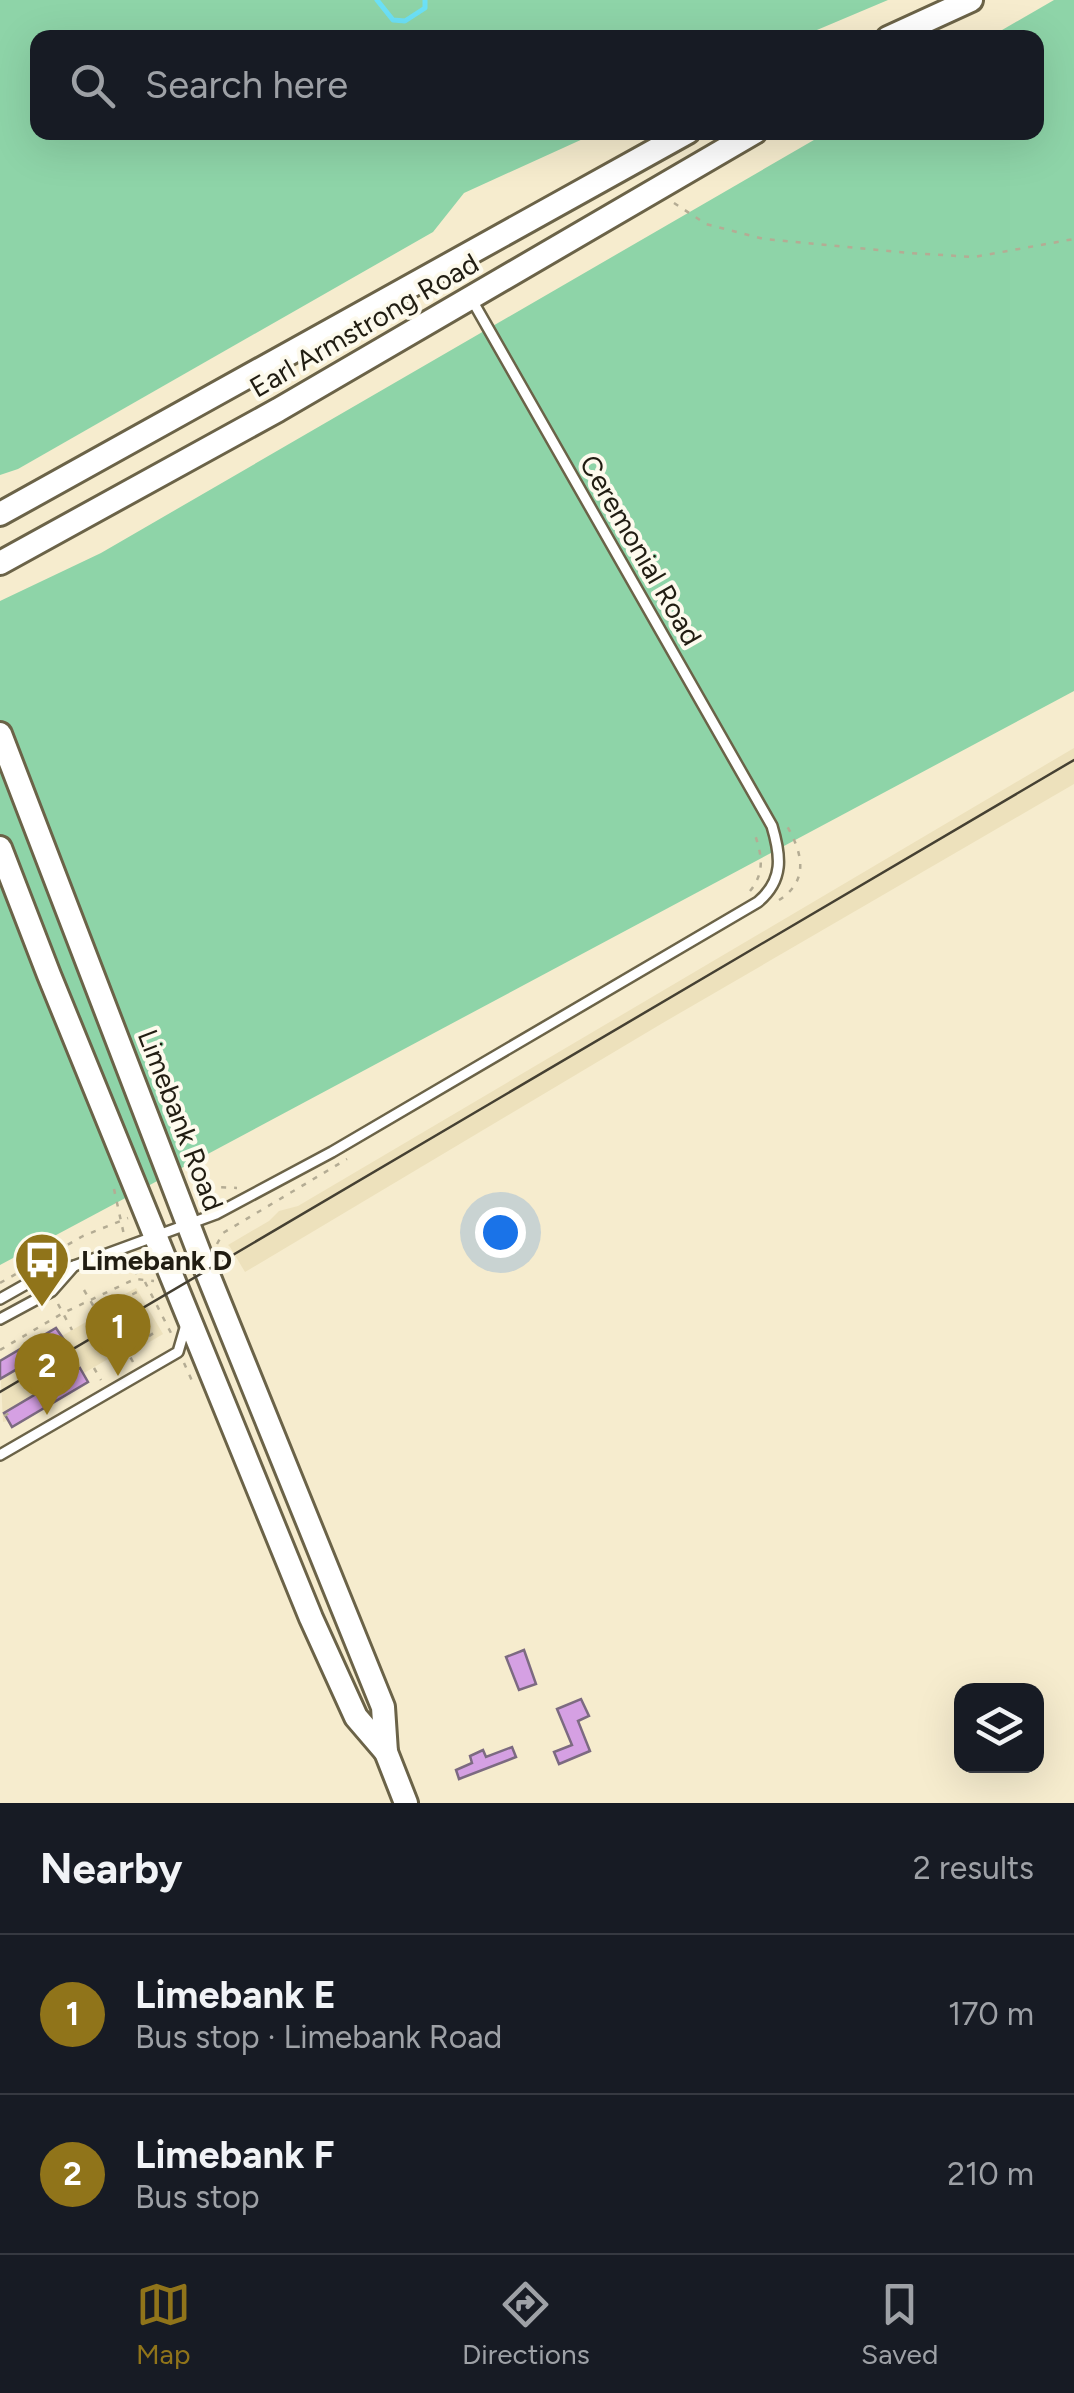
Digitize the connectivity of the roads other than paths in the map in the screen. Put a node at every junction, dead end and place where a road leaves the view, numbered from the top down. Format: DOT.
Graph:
graph roads {
  1 [pos="971,0"];
  2 [pos="985,0"];
  3 [pos="905,30"];
  4 [pos="934,30"];
  5 [pos="674,140"];
  6 [pos="741,140"];
  7 [pos="471,297"];
  8 [pos="26,500"];
  9 [pos="0,503"];
  10 [pos="0,514"];
  11 [pos="6,560"];
  12 [pos="0,582"];
  13 [pos="0,720"];
  14 [pos="0,735"];
  15 [pos="0,848"];
  16 [pos="189,1225"];
  17 [pos="154,1237"];
  18 [pos="74,1266"];
  19 [pos="0,1299"];
  20 [pos="184,1306"];
  21 [pos="0,1319"];
  22 [pos="0,1455"];
  23 [pos="386,1752"];
  24 [pos="406,1803"];
  1 -- 3 [label="main road"];
  2 -- 4 [label="main road"];
  5 -- 8 [label="main road, Earl Armstrong Road"];
  6 -- 7 [label="main road, Earl Armstrong Road"];
  7 -- 11 [label="main road, Earl Armstrong Road"];
  7 -- 16 [label="lane, Ceremonial Road"];
  8 -- 9 [label="main road"];
  8 -- 10 [label="main road, Earl Armstrong Road"];
  11 -- 12 [label="main road"];
  13 -- 14 [label="main road, Limebank Road"];
  14 -- 16 [label="main road, Limebank Road"];
  15 -- 17 [label="main road, Limebank Road"];
  16 -- 17 [label="lane"];
  16 -- 23 [label="main road, Limebank Road"];
  17 -- 18 [label="lane"];
  17 -- 20 [label="main road, Limebank Road"];
  18 -- 19 [label="lane"];
  18 -- 21 [label="lane"];
  20 -- 22 [label="lane"];
  20 -- 23 [label="main road, Limebank Road"];
  23 -- 24 [label="main road, Limebank Road"];
}
